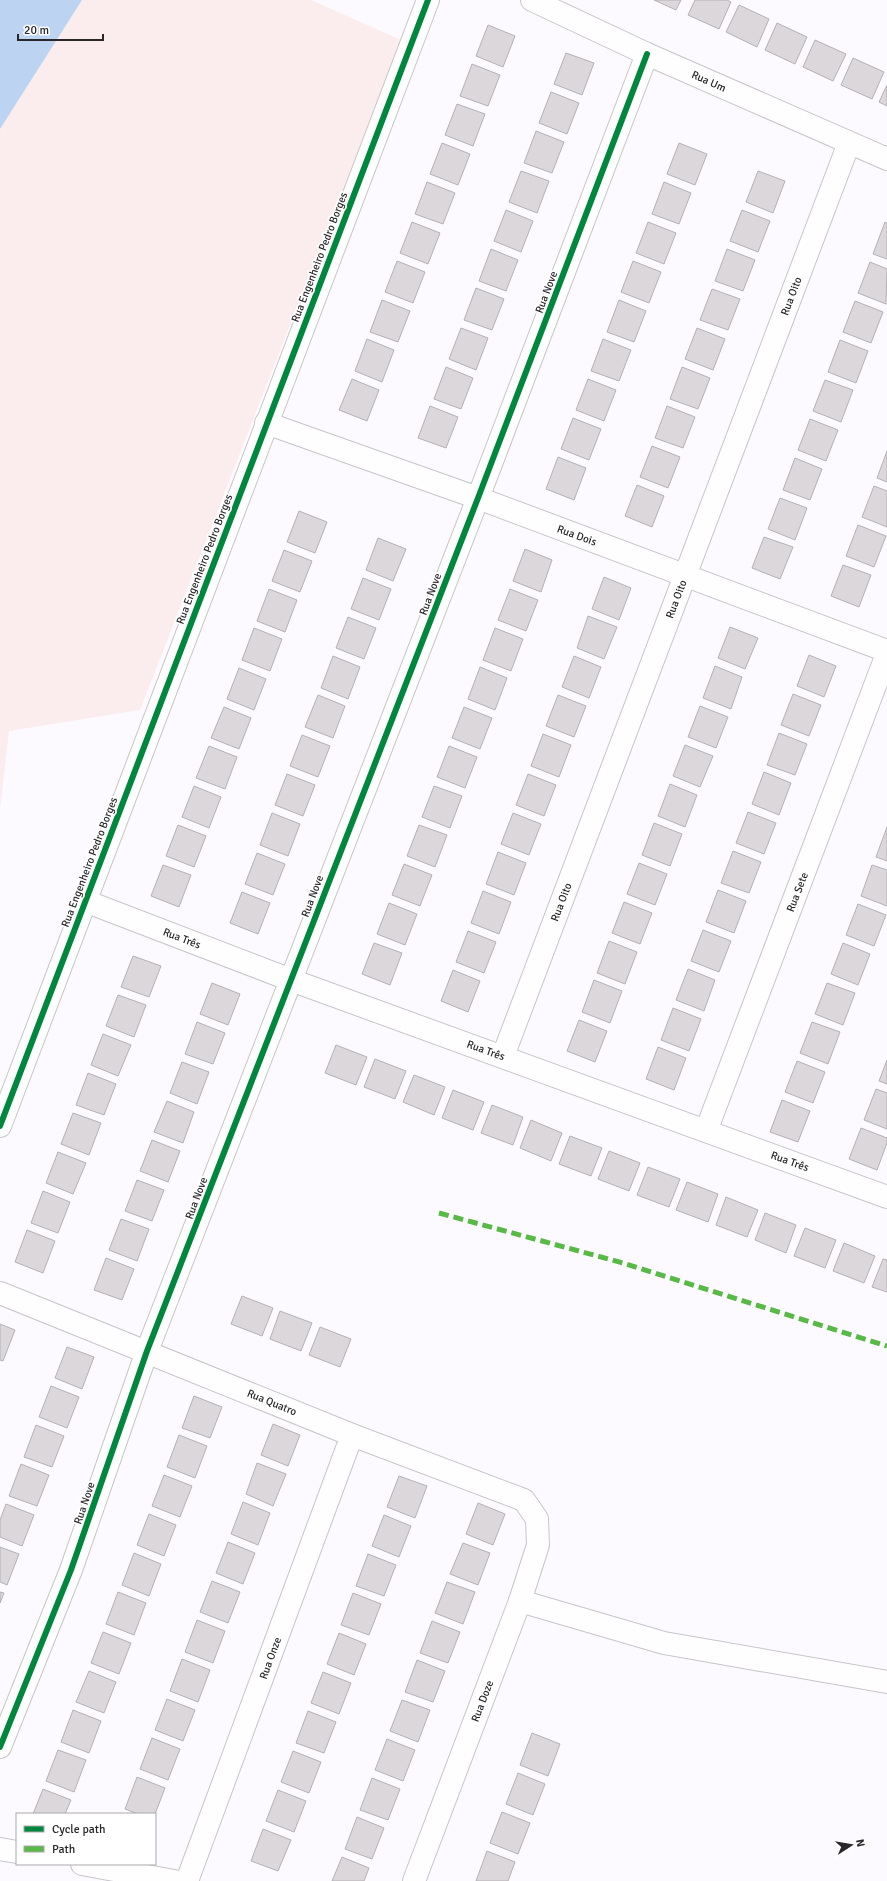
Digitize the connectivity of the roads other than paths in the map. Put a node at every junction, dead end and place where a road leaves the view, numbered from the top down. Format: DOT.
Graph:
graph roads {
  1 [pos="428,0"];
  2 [pos="532,0"];
  3 [pos="648,54"];
  4 [pos="849,143"];
  5 [pos="887,159"];
  6 [pos="266,423"];
  7 [pos="478,498"];
  8 [pos="685,575"];
  9 [pos="887,650"];
  10 [pos="887,654"];
  11 [pos="85,901"];
  12 [pos="291,980"];
  13 [pos="503,1056"];
  14 [pos="0,1126"];
  15 [pos="706,1131"];
  16 [pos="887,1197"];
  17 [pos="0,1293"];
  18 [pos="147,1351"];
  19 [pos="352,1435"];
  20 [pos="537,1519"];
  21 [pos="520,1602"];
  22 [pos="887,1682"];
  23 [pos="0,1747"];
  24 [pos="0,1849"];
  25 [pos="16,1852"];
  26 [pos="87,1865"];
  27 [pos="174,1881"];
  28 [pos="187,1881"];
  29 [pos="414,1881"];
  1 -- 6 [label="street, Rua Engenheiro Pedro Borges"];
  2 -- 3 [label="street, Rua Um"];
  3 -- 4 [label="street, Rua Um"];
  3 -- 7 [label="street, Rua Nove"];
  4 -- 5 [label="street, Rua Um"];
  4 -- 8 [label="street, Rua Oito"];
  6 -- 7 [label="street, Rua Dois"];
  6 -- 11 [label="street, Rua Engenheiro Pedro Borges"];
  7 -- 8 [label="street, Rua Dois"];
  7 -- 12 [label="street, Rua Nove"];
  8 -- 9 [label="street, Rua Dois"];
  8 -- 13 [label="street, Rua Oito"];
  10 -- 15 [label="street, Rua Sete"];
  11 -- 12 [label="street, Rua Três"];
  11 -- 14 [label="street, Rua Engenheiro Pedro Borges"];
  12 -- 13 [label="street, Rua Três"];
  12 -- 18 [label="street, Rua Nove"];
  13 -- 15 [label="street, Rua Três"];
  15 -- 16 [label="street, Rua Três"];
  17 -- 18 [label="street, Rua Quatro"];
  18 -- 19 [label="street, Rua Quatro"];
  18 -- 23 [label="street, Rua Nove"];
  19 -- 20 [label="street, Rua Quatro"];
  19 -- 28 [label="street, Rua Onze"];
  20 -- 21 [label="street, Rua Doze"];
  21 -- 22 [label="street"];
  21 -- 29 [label="street, Rua Doze"];
  24 -- 25 [label="street"];
  26 -- 27 [label="street"];
}
